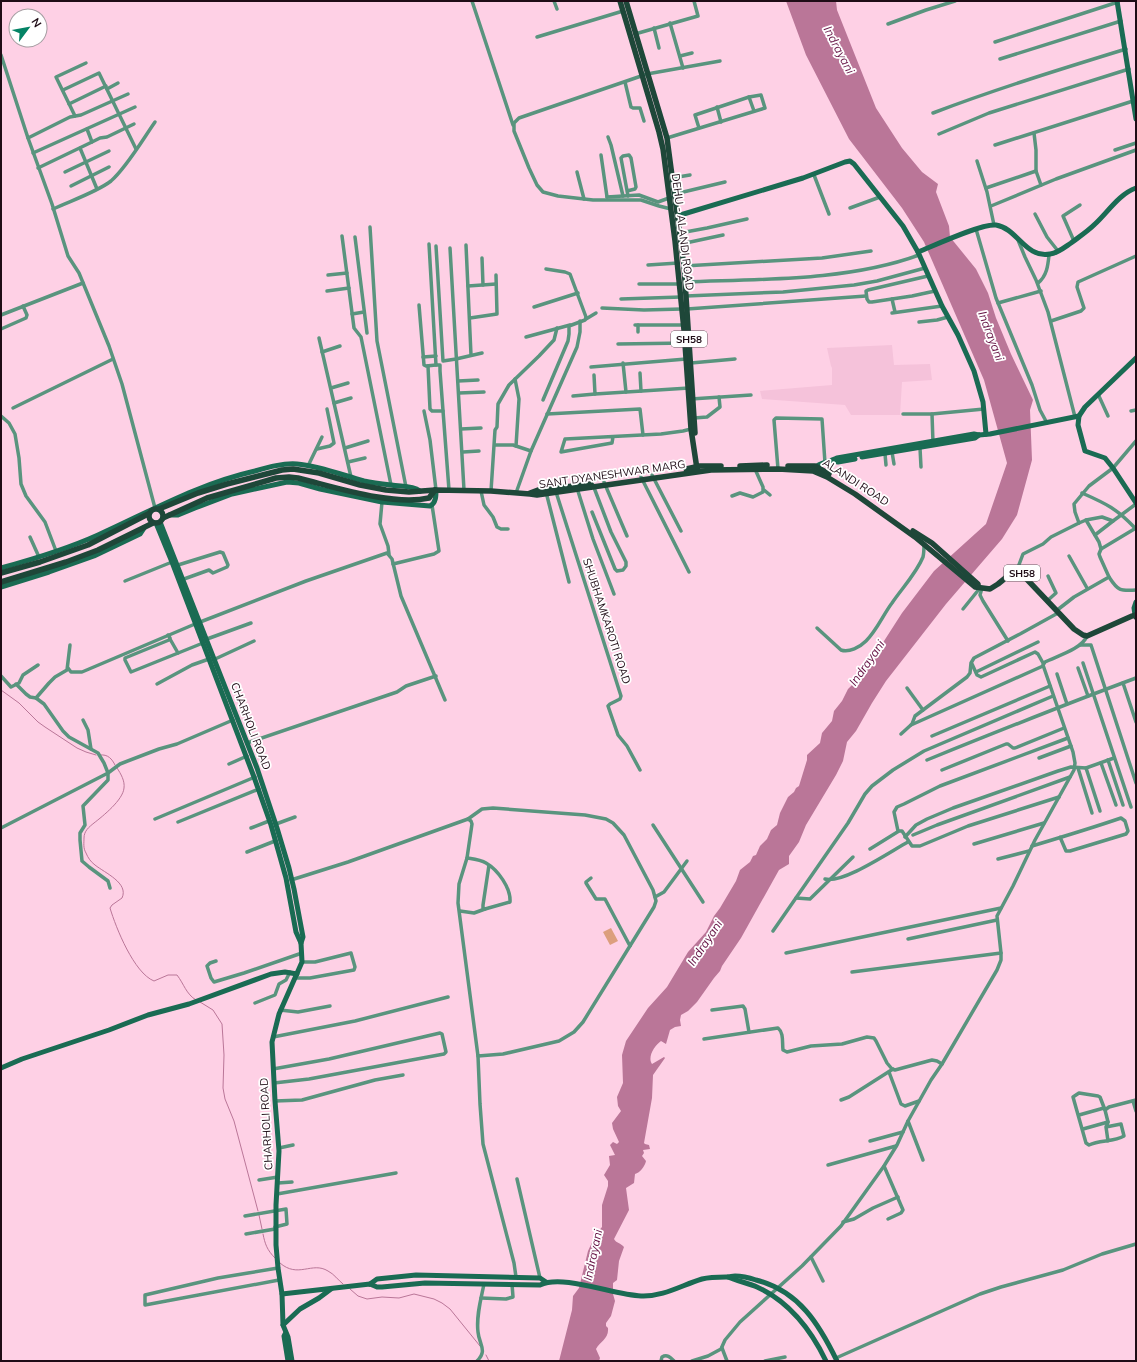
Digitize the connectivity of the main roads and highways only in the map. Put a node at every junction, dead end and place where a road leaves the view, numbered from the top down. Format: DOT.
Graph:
graph roads {
  1 [pos="620,1"];
  2 [pos="626,1"];
  3 [pos="645,75"];
  4 [pos="673,208"];
  5 [pos="682,283"];
  6 [pos="685,309"];
  7 [pos="687,343"];
  8 [pos="691,399"];
  9 [pos="777,467"];
  10 [pos="814,468"];
  11 [pos="699,469"];
  12 [pos="436,490"];
  13 [pos="157,508"];
  14 [pos="148,514"];
  15 [pos="158,521"];
  16 [pos="914,534"];
  17 [pos="930,546"];
  18 [pos="1,573"];
  19 [pos="1,582"];
  20 [pos="1136,616"];
  1 -- 3 [label="main road, DEHU - ALANDI ROAD / SH58"];
  2 -- 3 [label="main road, DEHU - ALANDI ROAD / SH58"];
  3 -- 4 [label="main road, DEHU - ALANDI ROAD / SH58"];
  3 -- 4 [label="main road, DEHU - ALANDI ROAD / SH58"];
  4 -- 5 [label="main road, DEHU - ALANDI ROAD / SH58"];
  4 -- 5 [label="main road, DEHU - ALANDI ROAD / SH58"];
  5 -- 6 [label="main road, DEHU - ALANDI ROAD / SH58"];
  6 -- 7 [label="main road, DEHU - ALANDI ROAD / SH58"];
  6 -- 7 [label="main road, DEHU - ALANDI ROAD / SH58"];
  7 -- 8 [label="main road, DEHU - ALANDI ROAD / SH58"];
  8 -- 11 [label="main road, DEHU - ALANDI ROAD / SH58"];
  8 -- 11 [label="main road, DEHU - ALANDI ROAD / SH58"];
  9 -- 10 [label="main road, ALANDI ROAD"];
  9 -- 10 [label="main road, ALANDI ROAD"];
  9 -- 11 [label="main road, ALANDI ROAD"];
  9 -- 11 [label="main road"];
  10 -- 16 [label="main road, ALANDI ROAD"];
  11 -- 12 [label="main road, SANT DYANESHWAR MARG"];
  12 -- 13 [label="main road"];
  12 -- 15 [label="main road"];
  13 -- 14 [label="main road"];
  13 -- 15 [label="main road"];
  14 -- 15 [label="main road"];
  14 -- 18 [label="main road"];
  15 -- 19 [label="main road"];
  16 -- 17 [label="main road, ALANDI ROAD"];
  16 -- 17 [label="main road, ALANDI ROAD"];
  17 -- 20 [label="main road, ALANDI ROAD / SH58"];
}
